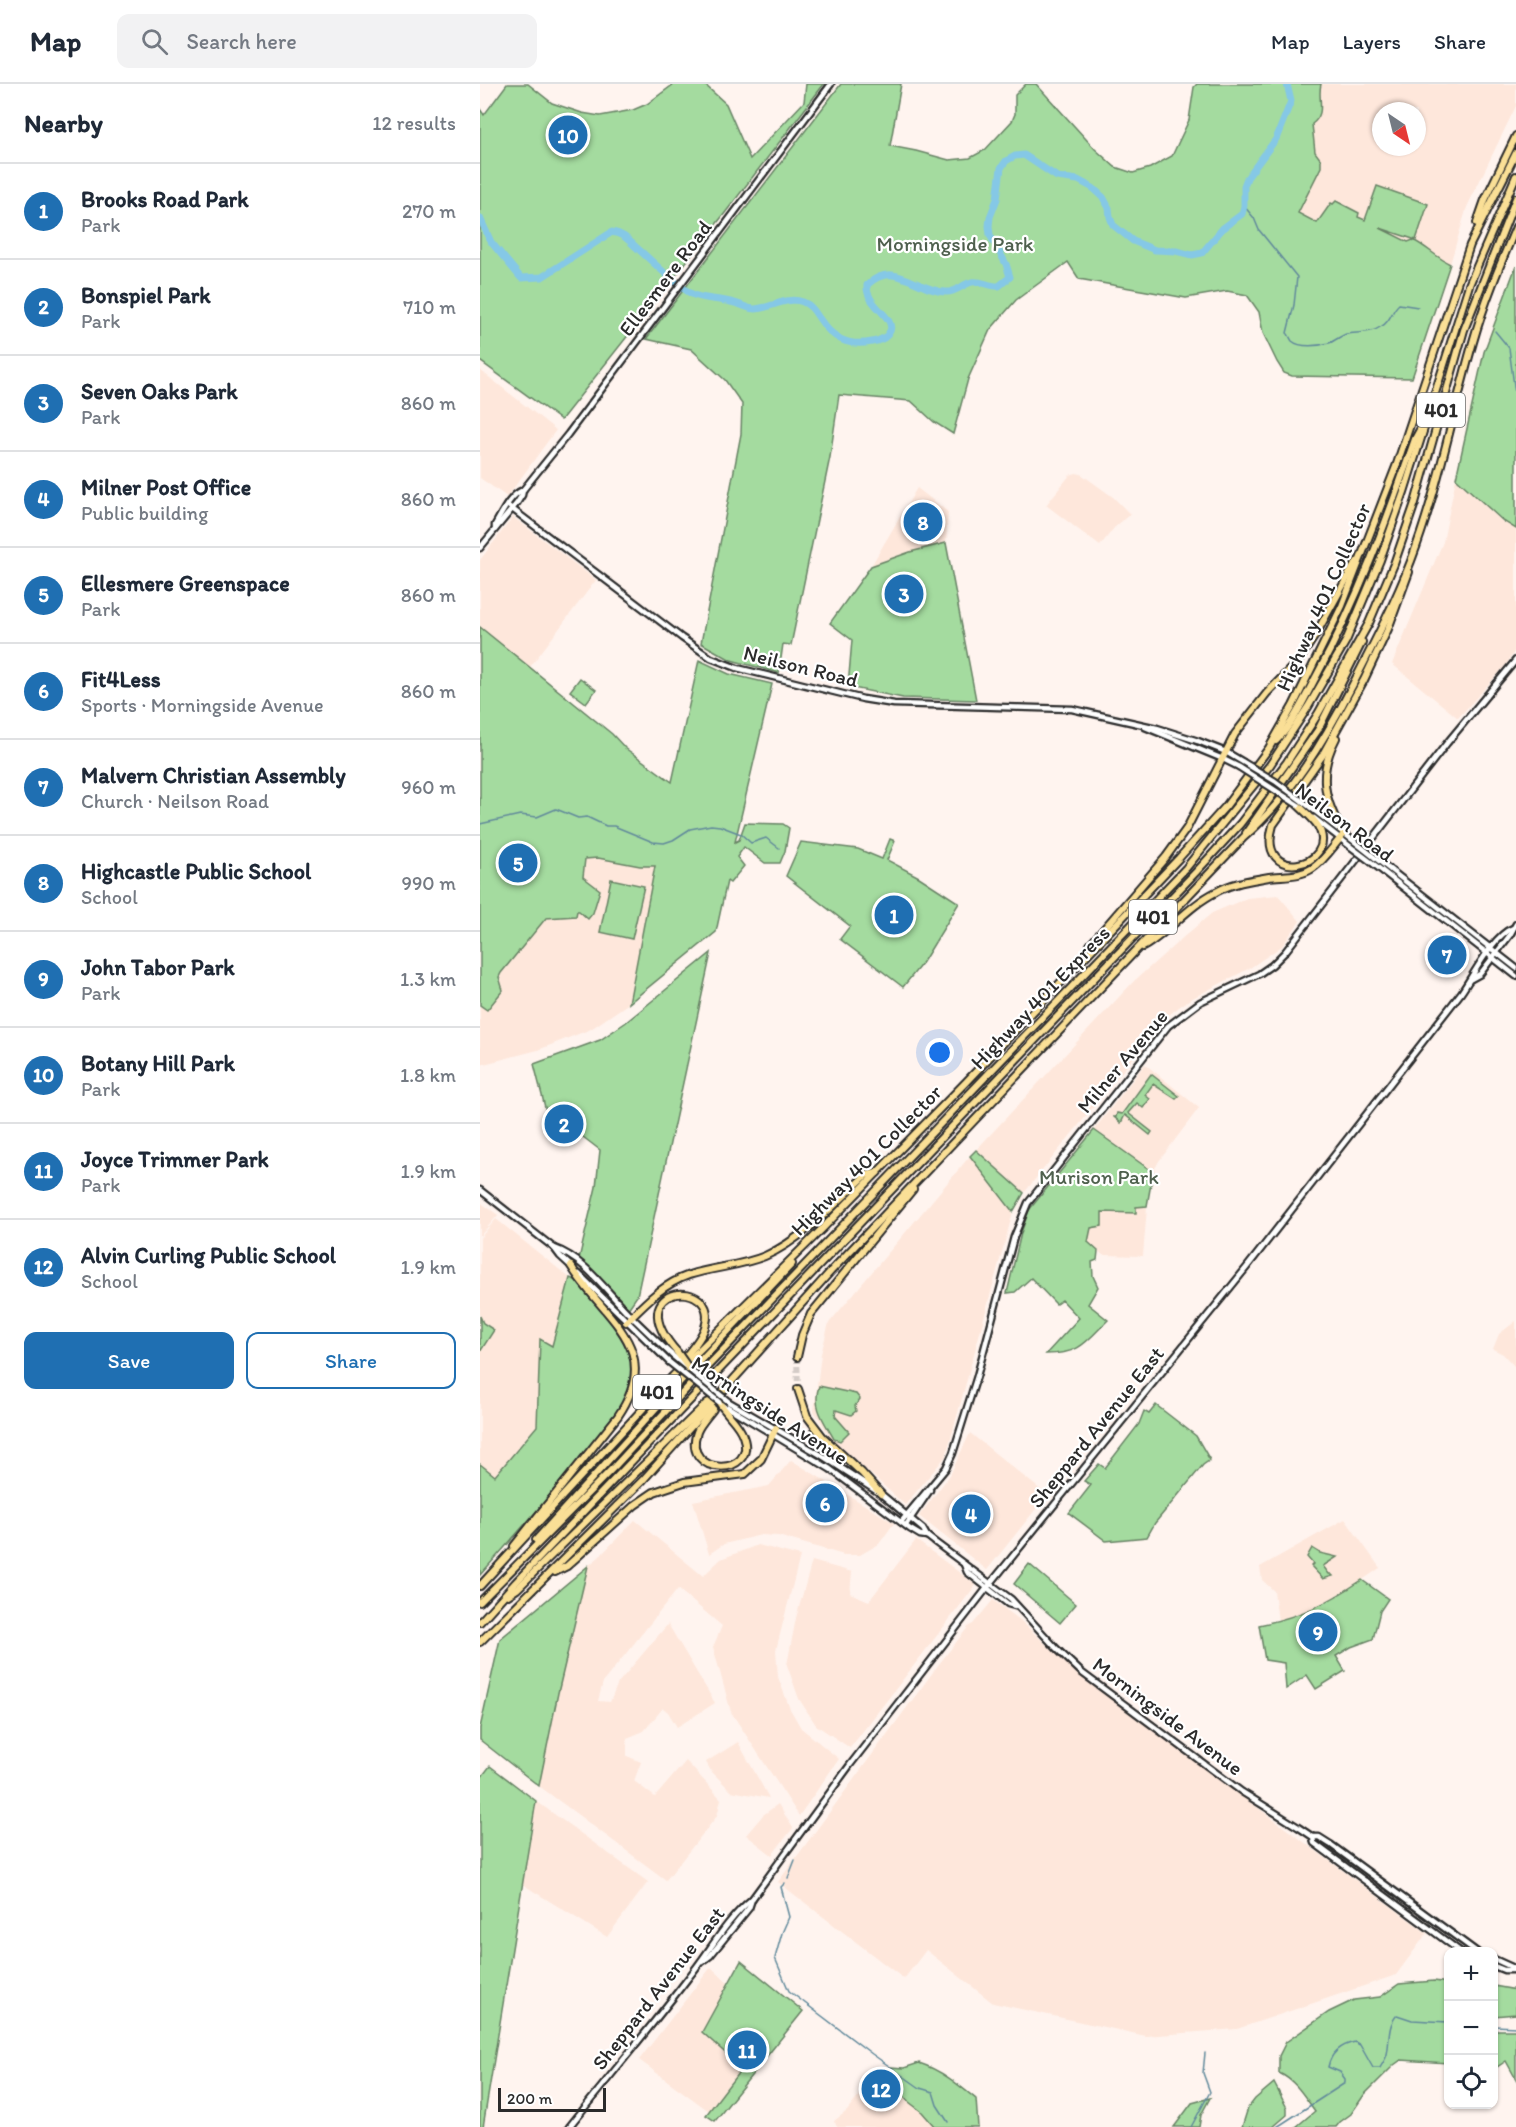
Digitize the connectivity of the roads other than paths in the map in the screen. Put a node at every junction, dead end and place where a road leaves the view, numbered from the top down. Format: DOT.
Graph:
graph roads {
  1 [pos="831,84"];
  2 [pos="1516,129"];
  3 [pos="1516,136"];
  4 [pos="1512,143"];
  5 [pos="1516,153"];
  6 [pos="1516,176"];
  7 [pos="1516,198"];
  8 [pos="1516,228"];
  9 [pos="1470,245"];
  10 [pos="1427,417"];
  11 [pos="510,507"];
  12 [pos="480,548"];
  13 [pos="1362,557"];
  14 [pos="1411,561"];
  15 [pos="1369,623"];
  16 [pos="1516,660"];
  17 [pos="1364,680"];
  18 [pos="1269,748"];
  19 [pos="1224,756"];
  20 [pos="1300,803"];
  21 [pos="1342,836"];
  22 [pos="1243,838"];
  23 [pos="1372,859"];
  24 [pos="1450,916"];
  25 [pos="1446,921"];
  26 [pos="1514,926"];
  27 [pos="1492,948"];
  28 [pos="1137,950"];
  29 [pos="1497,952"];
  30 [pos="1487,954"];
  31 [pos="1493,957"];
  32 [pos="1516,968"];
  33 [pos="1516,976"];
  34 [pos="1471,979"];
  35 [pos="1058,984"];
  36 [pos="948,1147"];
  37 [pos="877,1173"];
  38 [pos="480,1190"];
  39 [pos="822,1229"];
  40 [pos="554,1248"];
  41 [pos="571,1266"];
  42 [pos="629,1319"];
  43 [pos="675,1354"];
  44 [pos="797,1357"];
  45 [pos="689,1369"];
  46 [pos="673,1376"];
  47 [pos="798,1389"];
  48 [pos="723,1404"];
  49 [pos="776,1428"];
  50 [pos="773,1436"];
  51 [pos="881,1494"];
  52 [pos="909,1517"];
  53 [pos="901,1522"];
  54 [pos="906,1525"];
  55 [pos="927,1536"];
  56 [pos="501,1563"];
  57 [pos="549,1574"];
  58 [pos="989,1585"];
  59 [pos="480,1586"];
  60 [pos="505,1597"];
  61 [pos="482,1600"];
  62 [pos="480,1622"];
  63 [pos="480,1642"];
  64 [pos="1313,1838"];
  65 [pos="752,1899"];
  66 [pos="1454,1947"];
  67 [pos="1471,1947"];
  68 [pos="1498,1961"];
  69 [pos="701,1962"];
  70 [pos="1498,1968"];
  71 [pos="1516,1969"];
  72 [pos="569,2127"];
  1 -- 11 [label="main road, Ellesmere Road"];
  2 -- 4 [label="highway"];
  3 -- 4 [label="highway"];
  4 -- 9 [label="highway"];
  5 -- 9 [label="highway, Highway 401 Collector / 401"];
  6 -- 10 [label="highway, Highway 401 Express / 401"];
  7 -- 15 [label="highway, Highway 401 Express / 401"];
  8 -- 14 [label="highway, 401"];
  9 -- 13 [label="highway, Highway 401 Collector / 401"];
  10 -- 18 [label="highway"];
  10 -- 61 [label="highway, Highway 401 Express / 401"];
  11 -- 12 [label="main road, Ellesmere Road"];
  11 -- 19 [label="main road, Neilson Road"];
  13 -- 18 [label="highway, Highway 401 Collector / 401"];
  13 -- 19 [label="highway"];
  14 -- 17 [label="highway"];
  14 -- 22 [label="highway, 401"];
  15 -- 22 [label="highway"];
  15 -- 60 [label="highway, Highway 401 Express / 401"];
  16 -- 52 [label="main road, Milner Avenue"];
  17 -- 20 [label="highway"];
  17 -- 21 [label="highway"];
  18 -- 35 [label="highway, Highway 401 Collector / 401"];
  19 -- 20 [label="main road, Neilson Road, bridge"];
  19 -- 20 [label="main road, Neilson Road, bridge"];
  19 -- 35 [label="highway"];
  20 -- 21 [label="main road, Neilson Road"];
  21 -- 23 [label="main road, Neilson Road, bridge"];
  21 -- 23 [label="main road, Neilson Road, bridge"];
  21 -- 28 [label="highway"];
  22 -- 28 [label="highway, 401"];
  23 -- 24 [label="main road, Neilson Road"];
  23 -- 25 [label="main road, Neilson Road"];
  24 -- 25 [label="main road"];
  24 -- 27 [label="main road, Neilson Road"];
  25 -- 30 [label="main road, Neilson Road"];
  26 -- 27 [label="main road, Sheppard Avenue East"];
  26 -- 29 [label="main road, Sheppard Avenue East"];
  27 -- 29 [label="main road, Neilson Road"];
  27 -- 30 [label="main road, Sheppard Avenue East"];
  28 -- 36 [label="highway, 401"];
  29 -- 31 [label="main road, Sheppard Avenue East"];
  29 -- 32 [label="main road, Neilson Road"];
  30 -- 31 [label="main road, Neilson Road"];
  30 -- 34 [label="main road, Sheppard Avenue East"];
  31 -- 33 [label="main road, Neilson Road"];
  31 -- 34 [label="main road, Sheppard Avenue East"];
  34 -- 58 [label="main road, Sheppard Avenue East"];
  35 -- 37 [label="highway, Highway 401 Collector / 401"];
  36 -- 44 [label="highway"];
  36 -- 48 [label="highway, 401"];
  37 -- 39 [label="highway, Highway 401 Collector / 401"];
  37 -- 42 [label="highway"];
  38 -- 40 [label="main road, Morningside Avenue"];
  39 -- 46 [label="highway, Highway 401 Collector / 401"];
  39 -- 61 [label="highway"];
  40 -- 41 [label="main road, Morningside Avenue"];
  40 -- 42 [label="main road, Morningside Avenue"];
  41 -- 42 [label="main road, Morningside Avenue"];
  41 -- 56 [label="highway"];
  42 -- 43 [label="main road, Morningside Avenue"];
  42 -- 48 [label="main road, Morningside Avenue, bridge"];
  43 -- 45 [label="highway, bridge"];
  43 -- 46 [label="highway"];
  45 -- 48 [label="main road, Morningside Avenue, bridge"];
  46 -- 56 [label="highway, Highway 401 Collector / 401"];
  47 -- 51 [label="highway"];
  48 -- 48 [label="highway"];
  48 -- 49 [label="main road, Morningside Avenue"];
  48 -- 50 [label="main road, Morningside Avenue"];
  48 -- 57 [label="highway, 401"];
  48 -- 60 [label="highway"];
  49 -- 50 [label="highway"];
  49 -- 51 [label="main road, Morningside Avenue"];
  50 -- 53 [label="main road, Morningside Avenue"];
  50 -- 57 [label="highway"];
  51 -- 52 [label="main road, Morningside Avenue"];
  52 -- 53 [label="main road, Milner Avenue"];
  52 -- 54 [label="main road, Milner Avenue"];
  52 -- 55 [label="main road, Morningside Avenue"];
  53 -- 54 [label="main road, Morningside Avenue"];
  54 -- 55 [label="main road, Morningside Avenue"];
  55 -- 58 [label="main road, Morningside Avenue"];
  56 -- 59 [label="highway, Highway 401 Collector / 401"];
  57 -- 63 [label="highway, 401"];
  58 -- 64 [label="main road, Morningside Avenue"];
  58 -- 65 [label="main road, Sheppard Avenue East"];
  60 -- 62 [label="highway, Highway 401 Express / 401"];
  64 -- 66 [label="main road, Morningside Avenue"];
  64 -- 67 [label="main road, Morningside Avenue"];
  65 -- 69 [label="main road, Sheppard Avenue East"];
  65 -- 69 [label="main road, Sheppard Avenue East"];
  68 -- 71 [label="main road"];
  69 -- 72 [label="main road, Sheppard Avenue East"];
  70 -- 71 [label="main road"];
}
